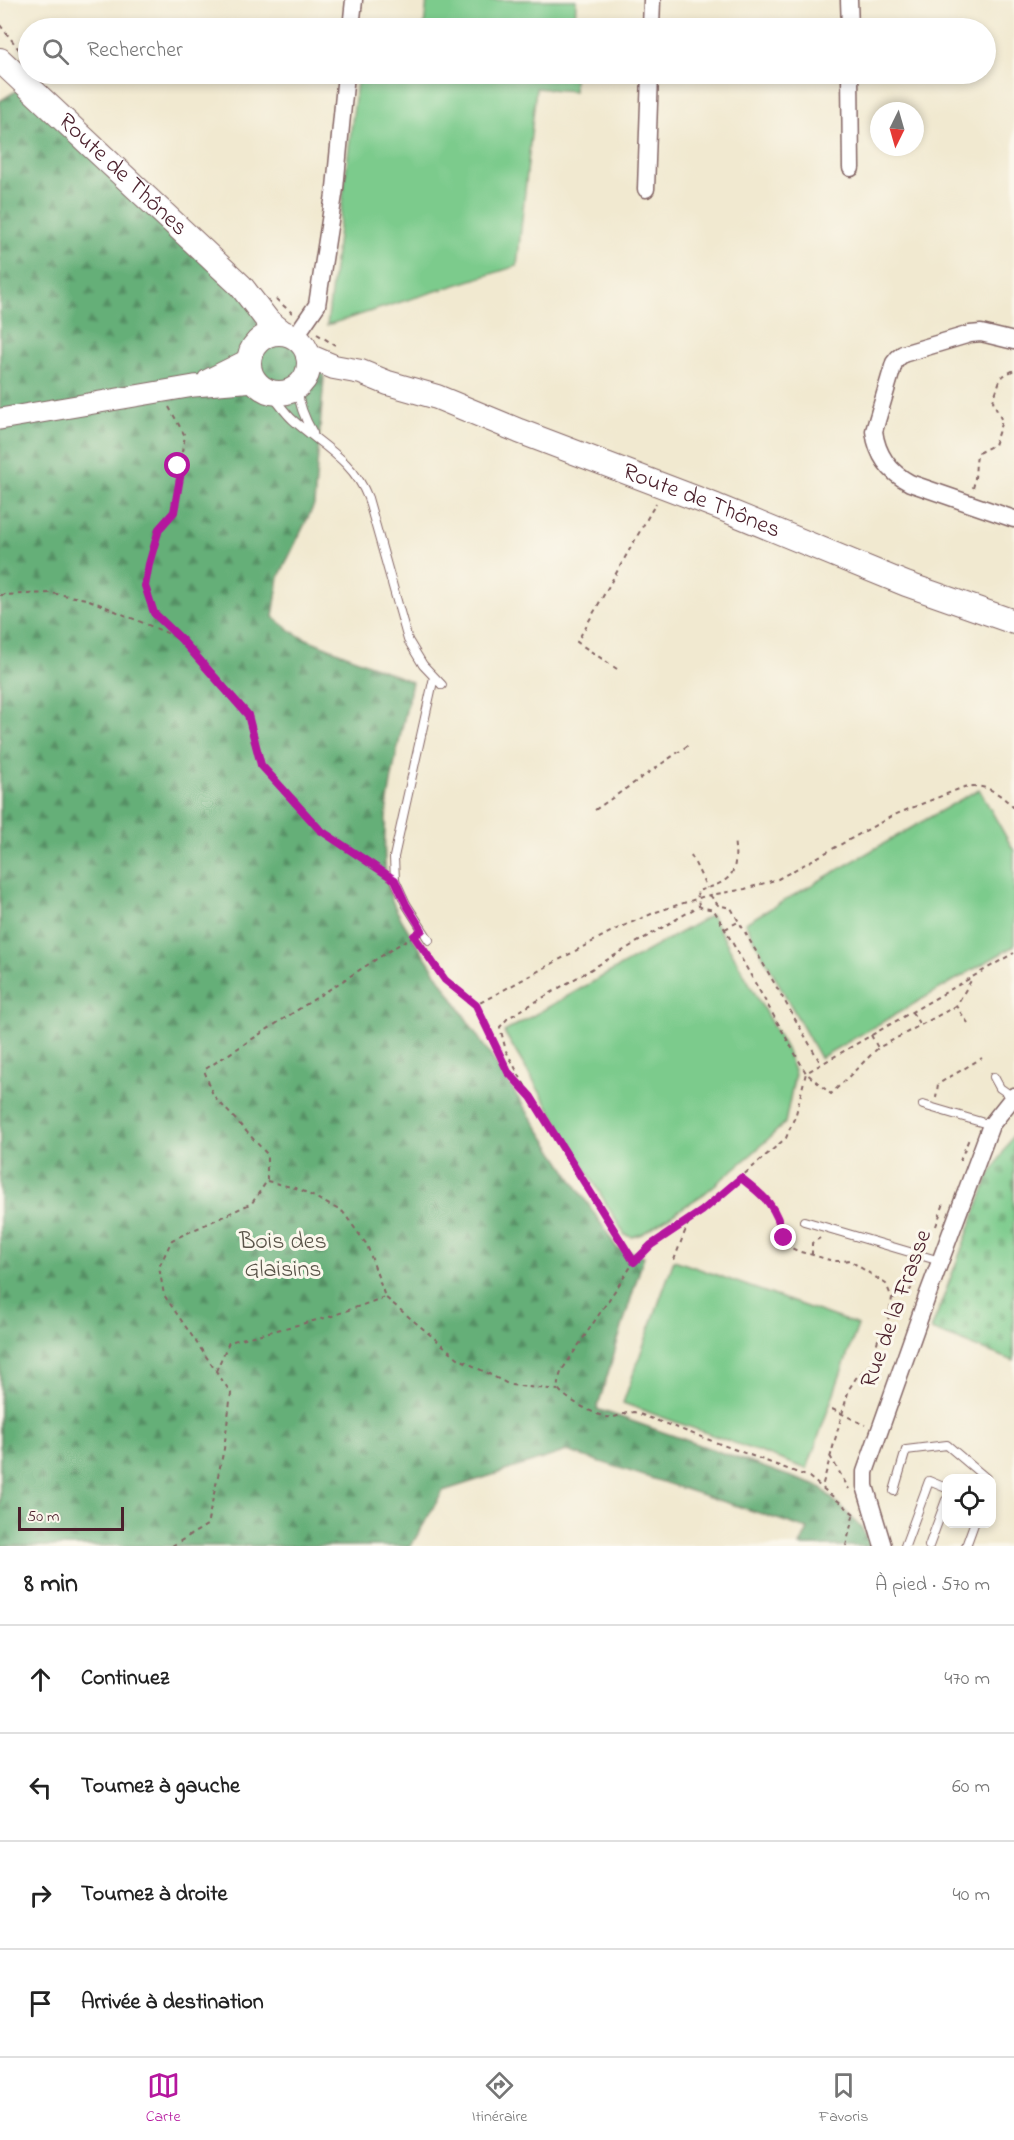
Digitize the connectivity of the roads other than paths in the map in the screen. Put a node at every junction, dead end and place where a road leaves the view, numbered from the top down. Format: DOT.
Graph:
graph roads {
  1 [pos="354,0"];
  2 [pos="652,0"];
  3 [pos="849,0"];
  4 [pos="352,18"];
  5 [pos="651,18"];
  6 [pos="850,18"];
  7 [pos="0,48"];
  8 [pos="18,72"];
  9 [pos="27,84"];
  10 [pos="345,84"];
  11 [pos="650,84"];
  12 [pos="850,84"];
  13 [pos="851,168"];
  14 [pos="646,189"];
  15 [pos="217,264"];
  16 [pos="1014,341"];
  17 [pos="299,353"];
  18 [pos="257,369"];
  19 [pos="0,419"];
  20 [pos="315,436"];
  21 [pos="1014,519"];
  22 [pos="1014,622"];
  23 [pos="434,677"];
  24 [pos="442,685"];
  25 [pos="429,939"];
  26 [pos="994,1077"];
  27 [pos="1013,1097"];
  28 [pos="923,1105"];
  29 [pos="991,1125"];
  30 [pos="804,1221"];
  31 [pos="940,1261"];
  32 [pos="980,1474"];
  33 [pos="942,1486"];
  34 [pos="894,1491"];
  35 [pos="942,1511"];
  36 [pos="973,1528"];
  37 [pos="883,1546"];
  38 [pos="905,1546"];
  39 [pos="929,1546"];
  40 [pos="966,1546"];
  1 -- 4 [label="street"];
  2 -- 5 [label="street"];
  3 -- 6 [label="street"];
  7 -- 8 [label="main road, Route de Thônes"];
  9 -- 15 [label="main road, Route de Thônes"];
  10 -- 17 [label="street"];
  11 -- 14 [label="street"];
  12 -- 13 [label="street"];
  15 -- 17 [label="main road, Route de Thônes"];
  15 -- 18 [label="main road, Route de Thônes"];
  16 -- 21 [label="street"];
  17 -- 18 [label="main road"];
  17 -- 18 [label="main road"];
  17 -- 20 [label="lane"];
  17 -- 22 [label="main road, Route de Thônes"];
  18 -- 19 [label="street"];
  18 -- 20 [label="lane"];
  20 -- 23 [label="lane"];
  23 -- 24 [label="lane"];
  23 -- 25 [label="lane"];
  26 -- 27 [label="lane"];
  27 -- 29 [label="street, Rue de la Frasse"];
  28 -- 29 [label="lane"];
  29 -- 31 [label="street, Rue de la Frasse"];
  30 -- 31 [label="lane"];
  31 -- 37 [label="street, Rue de la Frasse"];
  32 -- 34 [label="lane"];
  33 -- 38 [label="lane"];
  35 -- 39 [label="lane"];
  36 -- 40 [label="lane"];
}
